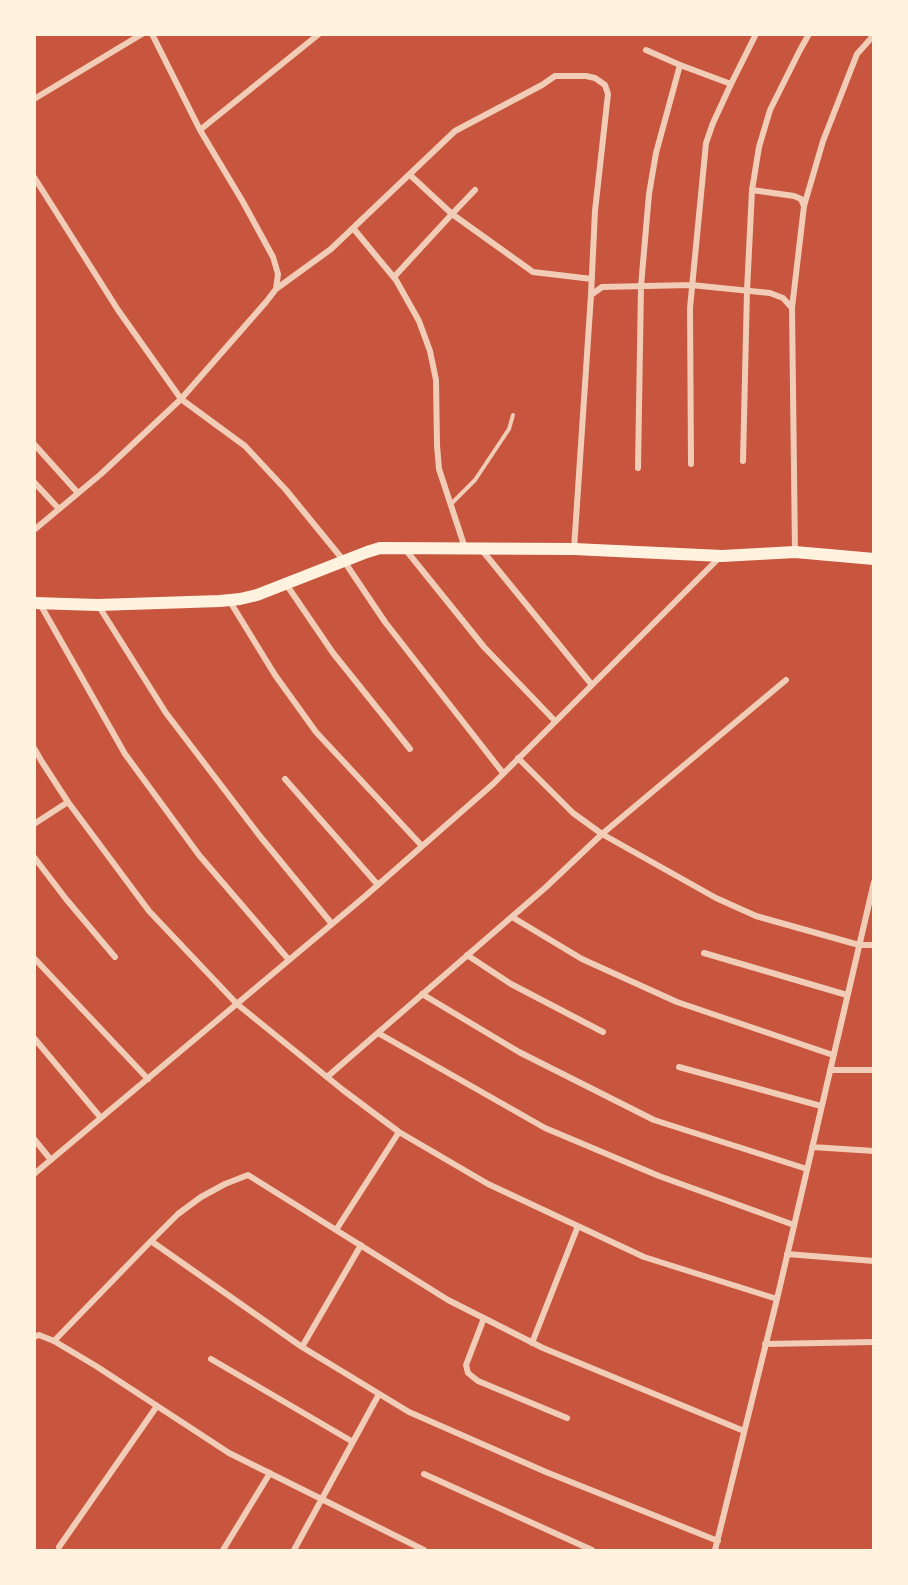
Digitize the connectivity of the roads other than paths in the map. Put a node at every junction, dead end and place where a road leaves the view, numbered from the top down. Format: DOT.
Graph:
graph roads {
  1 [pos="142,34"];
  2 [pos="152,34"];
  3 [pos="319,34"];
  4 [pos="756,34"];
  5 [pos="809,34"];
  6 [pos="873,35"];
  7 [pos="646,51"];
  8 [pos="680,65"];
  9 [pos="731,84"];
  10 [pos="34,99"];
  11 [pos="200,130"];
  12 [pos="410,175"];
  13 [pos="34,177"];
  14 [pos="475,190"];
  15 [pos="752,190"];
  16 [pos="804,206"];
  17 [pos="452,214"];
  18 [pos="353,228"];
  19 [pos="394,277"];
  20 [pos="592,279"];
  21 [pos="691,285"];
  22 [pos="641,286"];
  23 [pos="276,288"];
  24 [pos="747,291"];
  25 [pos="591,295"];
  26 [pos="792,308"];
  27 [pos="181,399"];
  28 [pos="513,415"];
  29 [pos="34,444"];
  30 [pos="743,461"];
  31 [pos="691,464"];
  32 [pos="638,468"];
  33 [pos="34,483"];
  34 [pos="78,494"];
  35 [pos="451,504"];
  36 [pos="59,509"];
  37 [pos="34,530"];
  38 [pos="405,548"];
  39 [pos="465,548"];
  40 [pos="481,549"];
  41 [pos="574,549"];
  42 [pos="795,552"];
  43 [pos="722,556"];
  44 [pos="873,559"];
  45 [pos="344,561"];
  46 [pos="286,584"];
  47 [pos="229,600"];
  48 [pos="37,604"];
  49 [pos="98,604"];
  50 [pos="786,680"];
  51 [pos="592,685"];
  52 [pos="555,721"];
  53 [pos="34,748"];
  54 [pos="410,749"];
  55 [pos="518,758"];
  56 [pos="503,773"];
  57 [pos="285,779"];
  58 [pos="68,802"];
  59 [pos="34,824"];
  60 [pos="602,834"];
  61 [pos="422,846"];
  62 [pos="34,857"];
  63 [pos="873,882"];
  64 [pos="378,885"];
  65 [pos="512,916"];
  66 [pos="332,924"];
  67 [pos="859,945"];
  68 [pos="873,945"];
  69 [pos="704,953"];
  70 [pos="467,955"];
  71 [pos="115,957"];
  72 [pos="34,958"];
  73 [pos="289,960"];
  74 [pos="422,994"];
  75 [pos="847,995"];
  76 [pos="237,1004"];
  77 [pos="603,1032"];
  78 [pos="378,1033"];
  79 [pos="34,1038"];
  80 [pos="833,1055"];
  81 [pos="679,1067"];
  82 [pos="830,1070"];
  83 [pos="873,1070"];
  84 [pos="327,1077"];
  85 [pos="148,1079"];
  86 [pos="821,1106"];
  87 [pos="101,1118"];
  88 [pos="399,1132"];
  89 [pos="34,1139"];
  90 [pos="812,1147"];
  91 [pos="873,1151"];
  92 [pos="51,1160"];
  93 [pos="807,1169"];
  94 [pos="34,1174"];
  95 [pos="794,1225"];
  96 [pos="578,1226"];
  97 [pos="336,1230"];
  98 [pos="151,1241"];
  99 [pos="361,1245"];
  100 [pos="787,1254"];
  101 [pos="873,1261"];
  102 [pos="777,1299"];
  103 [pos="484,1318"];
  104 [pos="34,1337"];
  105 [pos="54,1341"];
  106 [pos="873,1342"];
  107 [pos="532,1343"];
  108 [pos="765,1344"];
  109 [pos="302,1347"];
  110 [pos="211,1359"];
  111 [pos="379,1394"];
  112 [pos="157,1406"];
  113 [pos="567,1418"];
  114 [pos="744,1431"];
  115 [pos="353,1442"];
  116 [pos="270,1473"];
  117 [pos="424,1474"];
  118 [pos="322,1499"];
  119 [pos="718,1541"];
  120 [pos="59,1547"];
  121 [pos="223,1551"];
  122 [pos="294,1551"];
  123 [pos="424,1551"];
  124 [pos="592,1551"];
  125 [pos="715,1551"];
  1 -- 10 [label="street"];
  2 -- 11 [label="street"];
  3 -- 11 [label="street"];
  4 -- 9 [label="street"];
  5 -- 15 [label="street"];
  6 -- 16 [label="street"];
  7 -- 8 [label="street"];
  8 -- 9 [label="street"];
  8 -- 22 [label="street"];
  9 -- 21 [label="street"];
  11 -- 23 [label="street"];
  12 -- 17 [label="street"];
  12 -- 18 [label="street"];
  12 -- 20 [label="street"];
  13 -- 27 [label="street"];
  14 -- 17 [label="street"];
  15 -- 16 [label="street"];
  15 -- 24 [label="street"];
  16 -- 26 [label="street"];
  17 -- 19 [label="street"];
  17 -- 20 [label="street"];
  18 -- 19 [label="street"];
  18 -- 23 [label="street"];
  19 -- 35 [label="street"];
  20 -- 25 [label="street"];
  21 -- 22 [label="street"];
  21 -- 24 [label="street"];
  21 -- 31 [label="street"];
  22 -- 25 [label="street"];
  22 -- 32 [label="street"];
  23 -- 27 [label="street"];
  24 -- 26 [label="street"];
  24 -- 30 [label="street"];
  25 -- 41 [label="street"];
  26 -- 42 [label="street"];
  27 -- 34 [label="street"];
  27 -- 45 [label="street"];
  28 -- 35 [label="lane"];
  29 -- 34 [label="street"];
  33 -- 36 [label="street"];
  34 -- 36 [label="street"];
  35 -- 39 [label="street"];
  36 -- 37 [label="street"];
  38 -- 39 [label="main road"];
  38 -- 45 [label="main road"];
  38 -- 52 [label="street"];
  39 -- 40 [label="main road"];
  40 -- 41 [label="main road"];
  40 -- 51 [label="street"];
  41 -- 43 [label="main road"];
  42 -- 43 [label="main road"];
  42 -- 44 [label="main road"];
  43 -- 51 [label="street"];
  45 -- 46 [label="main road"];
  45 -- 56 [label="street"];
  46 -- 47 [label="main road"];
  46 -- 54 [label="street"];
  47 -- 49 [label="main road"];
  47 -- 61 [label="street"];
  48 -- 49 [label="main road"];
  48 -- 73 [label="street"];
  49 -- 66 [label="street"];
  50 -- 60 [label="street"];
  51 -- 52 [label="street"];
  52 -- 55 [label="street"];
  53 -- 58 [label="street"];
  55 -- 56 [label="street"];
  55 -- 60 [label="street"];
  56 -- 61 [label="street"];
  57 -- 64 [label="street"];
  58 -- 59 [label="street"];
  58 -- 76 [label="street"];
  60 -- 65 [label="street"];
  60 -- 67 [label="street"];
  61 -- 64 [label="street"];
  62 -- 71 [label="street"];
  63 -- 67 [label="street"];
  64 -- 66 [label="street"];
  65 -- 70 [label="street"];
  65 -- 80 [label="street"];
  66 -- 73 [label="street"];
  67 -- 68 [label="street"];
  67 -- 75 [label="street"];
  69 -- 75 [label="street"];
  70 -- 74 [label="street"];
  70 -- 77 [label="street"];
  72 -- 85 [label="street"];
  73 -- 76 [label="street"];
  74 -- 78 [label="street"];
  74 -- 93 [label="street"];
  75 -- 80 [label="street"];
  76 -- 84 [label="street"];
  76 -- 85 [label="street"];
  78 -- 84 [label="street"];
  78 -- 95 [label="street"];
  79 -- 87 [label="street"];
  80 -- 82 [label="street"];
  81 -- 86 [label="street"];
  82 -- 83 [label="street"];
  82 -- 86 [label="street"];
  84 -- 88 [label="street"];
  85 -- 87 [label="street"];
  86 -- 90 [label="street"];
  87 -- 92 [label="street"];
  88 -- 96 [label="street"];
  88 -- 97 [label="street"];
  89 -- 92 [label="street"];
  90 -- 91 [label="street"];
  90 -- 93 [label="street"];
  92 -- 94 [label="street"];
  93 -- 95 [label="street"];
  95 -- 100 [label="street"];
  96 -- 102 [label="street"];
  96 -- 107 [label="street"];
  97 -- 98 [label="street"];
  97 -- 99 [label="street"];
  98 -- 105 [label="street"];
  98 -- 109 [label="street"];
  99 -- 103 [label="street"];
  99 -- 109 [label="street"];
  100 -- 101 [label="street"];
  100 -- 102 [label="street"];
  102 -- 108 [label="street"];
  103 -- 107 [label="street"];
  103 -- 113 [label="street"];
  104 -- 105 [label="street"];
  105 -- 112 [label="street"];
  106 -- 108 [label="street"];
  107 -- 114 [label="street"];
  108 -- 114 [label="street"];
  109 -- 111 [label="street"];
  110 -- 115 [label="street"];
  111 -- 115 [label="street"];
  111 -- 119 [label="street"];
  112 -- 116 [label="street"];
  112 -- 120 [label="street"];
  114 -- 119 [label="street"];
  115 -- 118 [label="street"];
  116 -- 118 [label="street"];
  116 -- 121 [label="street"];
  117 -- 124 [label="street"];
  118 -- 122 [label="street"];
  118 -- 123 [label="street"];
  119 -- 125 [label="street"];
}
